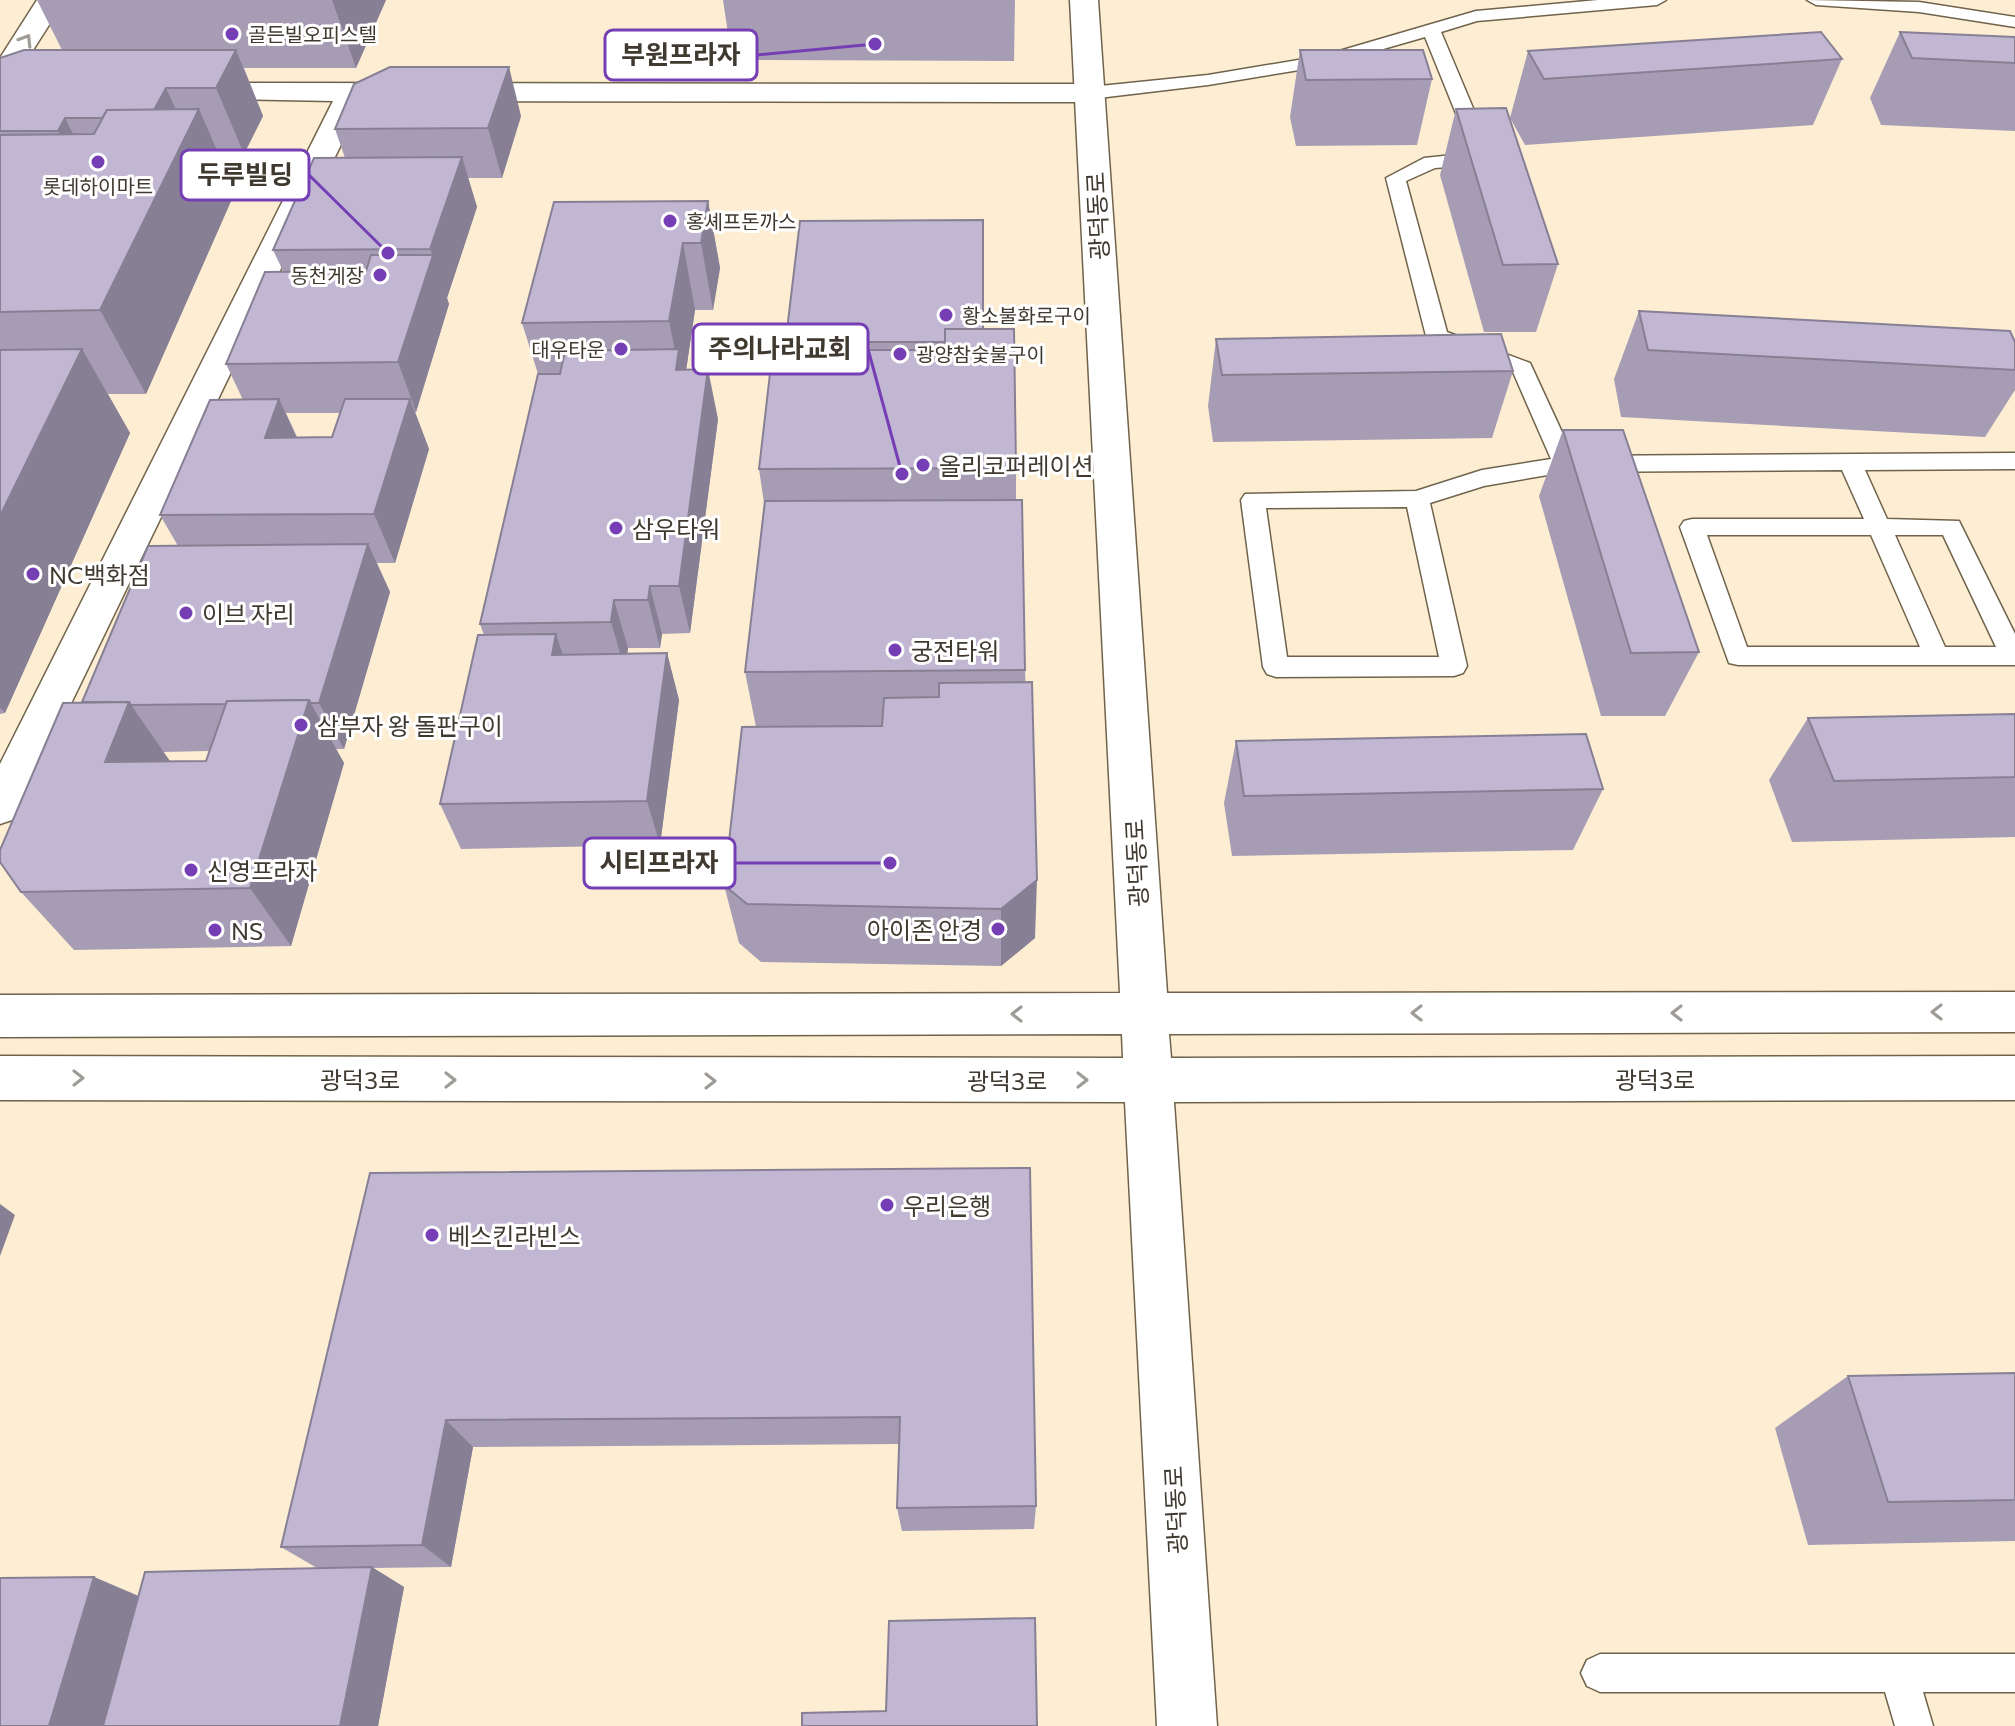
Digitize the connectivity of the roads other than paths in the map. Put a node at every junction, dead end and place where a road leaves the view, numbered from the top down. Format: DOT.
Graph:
graph roads {
  1 [pos="51,0"];
  2 [pos="1084,0"];
  3 [pos="1657,0"];
  4 [pos="1816,0"];
  5 [pos="2015,22"];
  6 [pos="1430,28"];
  7 [pos="0,80"];
  8 [pos="0,92"];
  9 [pos="32,92"];
  10 [pos="160,92"];
  11 [pos="351,93"];
  12 [pos="1090,93"];
  13 [pos="2015,461"];
  14 [pos="1850,462"];
  15 [pos="1565,464"];
  16 [pos="1417,499"];
  17 [pos="1879,527"];
  18 [pos="1937,656"];
  19 [pos="0,807"];
  20 [pos="2015,1012"];
  21 [pos="1145,1014"];
  22 [pos="0,1016"];
  23 [pos="0,1078"];
  24 [pos="2015,1078"];
  25 [pos="1149,1079"];
  26 [pos="1600,1673"];
  27 [pos="1899,1673"];
  28 [pos="2015,1673"];
  29 [pos="1187,1726"];
  30 [pos="1914,1726"];
  7 -- 1 [label="street, one-way"];
  2 -- 12 [label="street, 광덕동로"];
  3 -- 6 [label="lane"];
  4 -- 5 [label="lane"];
  6 -- 12 [label="lane"];
  6 -- 15 [label="lane"];
  8 -- 9 [label="street"];
  10 -- 11 [label="street"];
  11 -- 12 [label="street"];
  11 -- 19 [label="street"];
  12 -- 21 [label="street, 광덕동로"];
  13 -- 14 [label="lane"];
  14 -- 15 [label="lane"];
  14 -- 17 [label="lane"];
  15 -- 16 [label="lane"];
  16 -- 16 [label="lane"];
  17 -- 18 [label="lane"];
  17 -- 18 [label="lane"];
  17 -- 18 [label="lane"];
  20 -- 21 [label="street, one-way"];
  21 -- 22 [label="street, one-way"];
  21 -- 25 [label="street, 광덕동로"];
  23 -- 25 [label="street, 광덕3로, one-way"];
  24 -- 25 [label="street, 광덕3로"];
  25 -- 29 [label="street, 광덕동로"];
  26 -- 27 [label="lane"];
  27 -- 28 [label="lane"];
  27 -- 30 [label="lane"];
}
